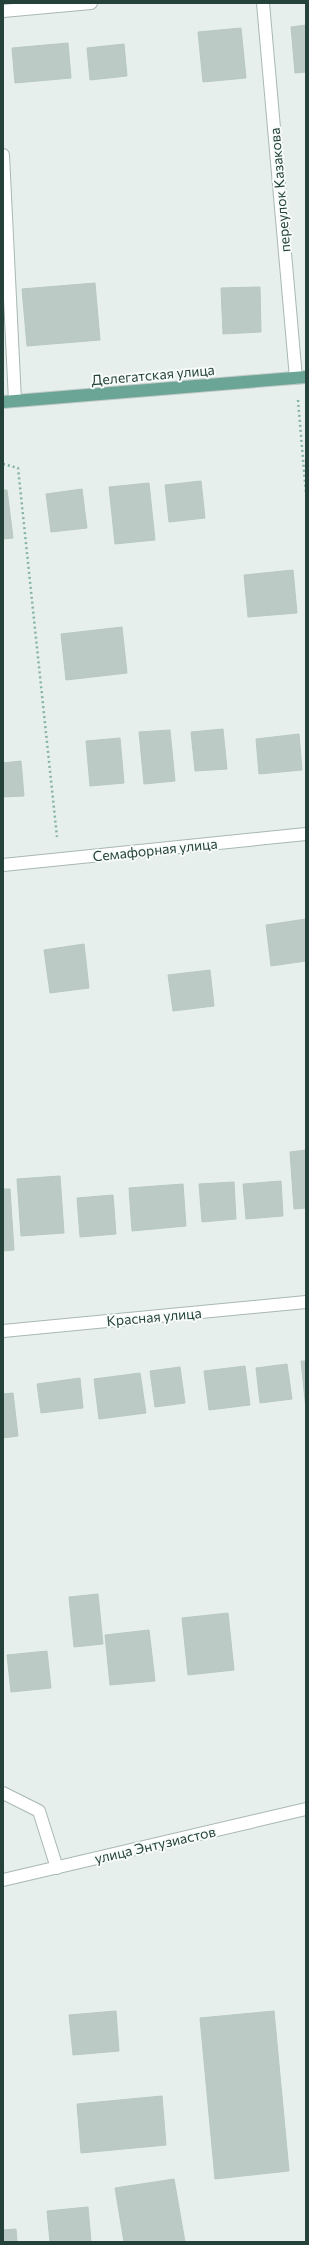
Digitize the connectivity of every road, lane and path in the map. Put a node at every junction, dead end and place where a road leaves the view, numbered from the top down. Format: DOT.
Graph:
graph roads {
  1 [pos="91,3"];
  2 [pos="263,3"];
  3 [pos="3,11"];
  4 [pos="3,155"];
  5 [pos="301,377"];
  6 [pos="15,401"];
  7 [pos="3,402"];
  8 [pos="3,464"];
  9 [pos="306,494"];
  10 [pos="306,834"];
  11 [pos="59,859"];
  12 [pos="3,865"];
  13 [pos="306,1302"];
  14 [pos="3,1331"];
  15 [pos="3,1793"];
  16 [pos="306,1809"];
  17 [pos="58,1868"];
  18 [pos="3,1880"];
  1 -- 3 [label="street"];
  2 -- 5 [label="street, переулок Казакова"];
  4 -- 6 [label="street"];
  5 -- 6 [label="main road, Делегатская улица"];
  5 -- 9 [label="path"];
  6 -- 7 [label="main road, Делегатская улица"];
  8 -- 11 [label="path"];
  10 -- 11 [label="street, Семафорная улица"];
  11 -- 12 [label="street, Семафорная улица"];
  13 -- 14 [label="street, Красная улица"];
  15 -- 17 [label="street"];
  16 -- 17 [label="street, улица Энтузиастов"];
  17 -- 18 [label="street, улица Энтузиастов"];
}
